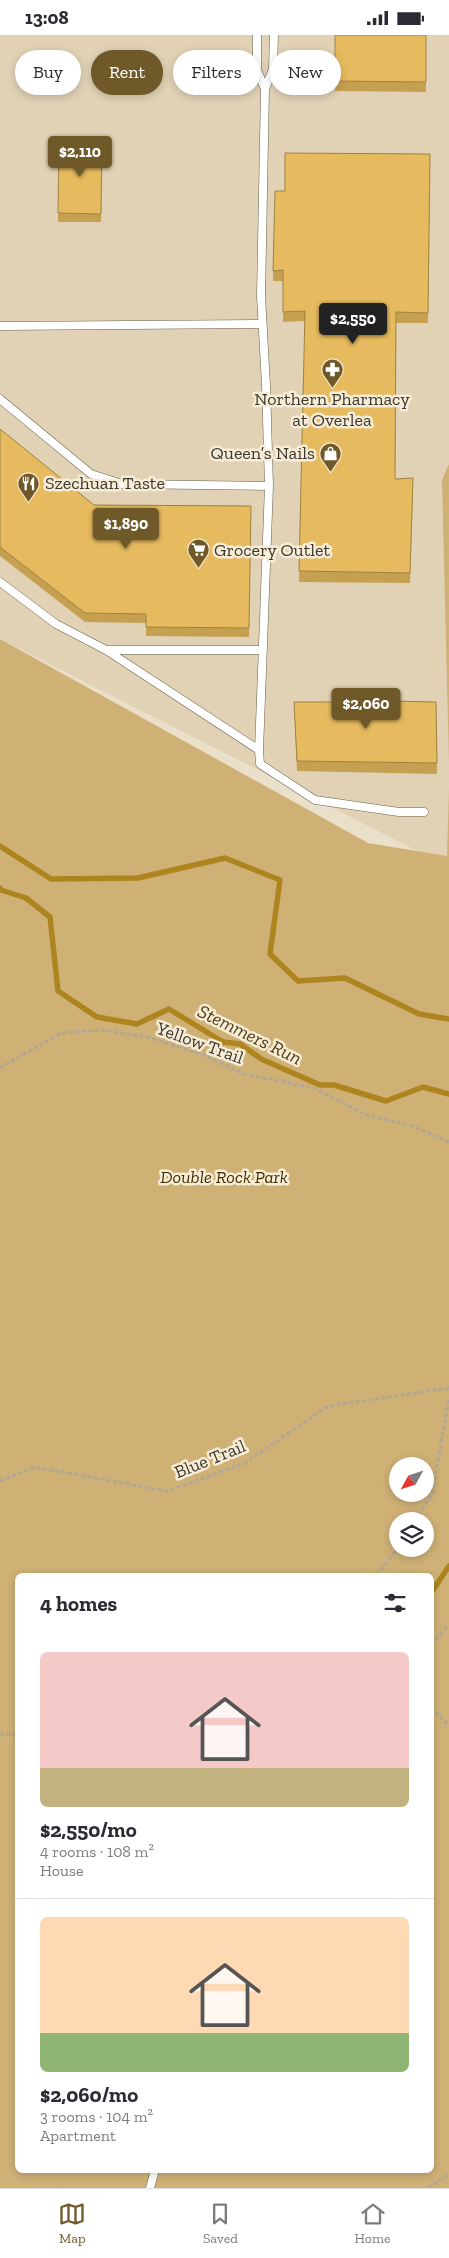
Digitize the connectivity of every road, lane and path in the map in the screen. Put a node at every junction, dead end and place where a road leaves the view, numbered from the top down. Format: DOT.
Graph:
graph roads {
  1 [pos="257,35"];
  2 [pos="274,35"];
  3 [pos="265,89"];
  4 [pos="262,324"];
  5 [pos="0,326"];
  6 [pos="0,399"];
  7 [pos="269,486"];
  8 [pos="0,582"];
  9 [pos="263,650"];
  10 [pos="106,651"];
  11 [pos="259,750"];
  12 [pos="424,812"];
  13 [pos="0,1068"];
  14 [pos="449,1143"];
  15 [pos="449,1388"];
  16 [pos="449,1398"];
  17 [pos="0,1481"];
  18 [pos="421,1512"];
  19 [pos="391,1557"];
  20 [pos="379,1573"];
  21 [pos="449,1625"];
  22 [pos="434,1641"];
  23 [pos="434,1710"];
  24 [pos="449,1726"];
  25 [pos="0,1734"];
  26 [pos="15,1735"];
  27 [pos="154,2173"];
  28 [pos="449,2174"];
  29 [pos="150,2188"];
  30 [pos="428,2188"];
  1 -- 3 [label="lane"];
  2 -- 3 [label="lane"];
  3 -- 4 [label="lane"];
  4 -- 5 [label="lane"];
  4 -- 7 [label="lane"];
  6 -- 7 [label="lane"];
  7 -- 9 [label="lane"];
  8 -- 10 [label="lane"];
  9 -- 10 [label="lane"];
  9 -- 11 [label="lane"];
  10 -- 11 [label="lane"];
  11 -- 12 [label="lane"];
  13 -- 14 [label="path, Yellow Trail"];
  15 -- 17 [label="path, Blue Trail"];
  16 -- 18 [label="path"];
  19 -- 20 [label="path"];
  21 -- 22 [label="path"];
  23 -- 24 [label="path"];
  25 -- 26 [label="path"];
  27 -- 29 [label="lane"];
  28 -- 30 [label="path"];
}
